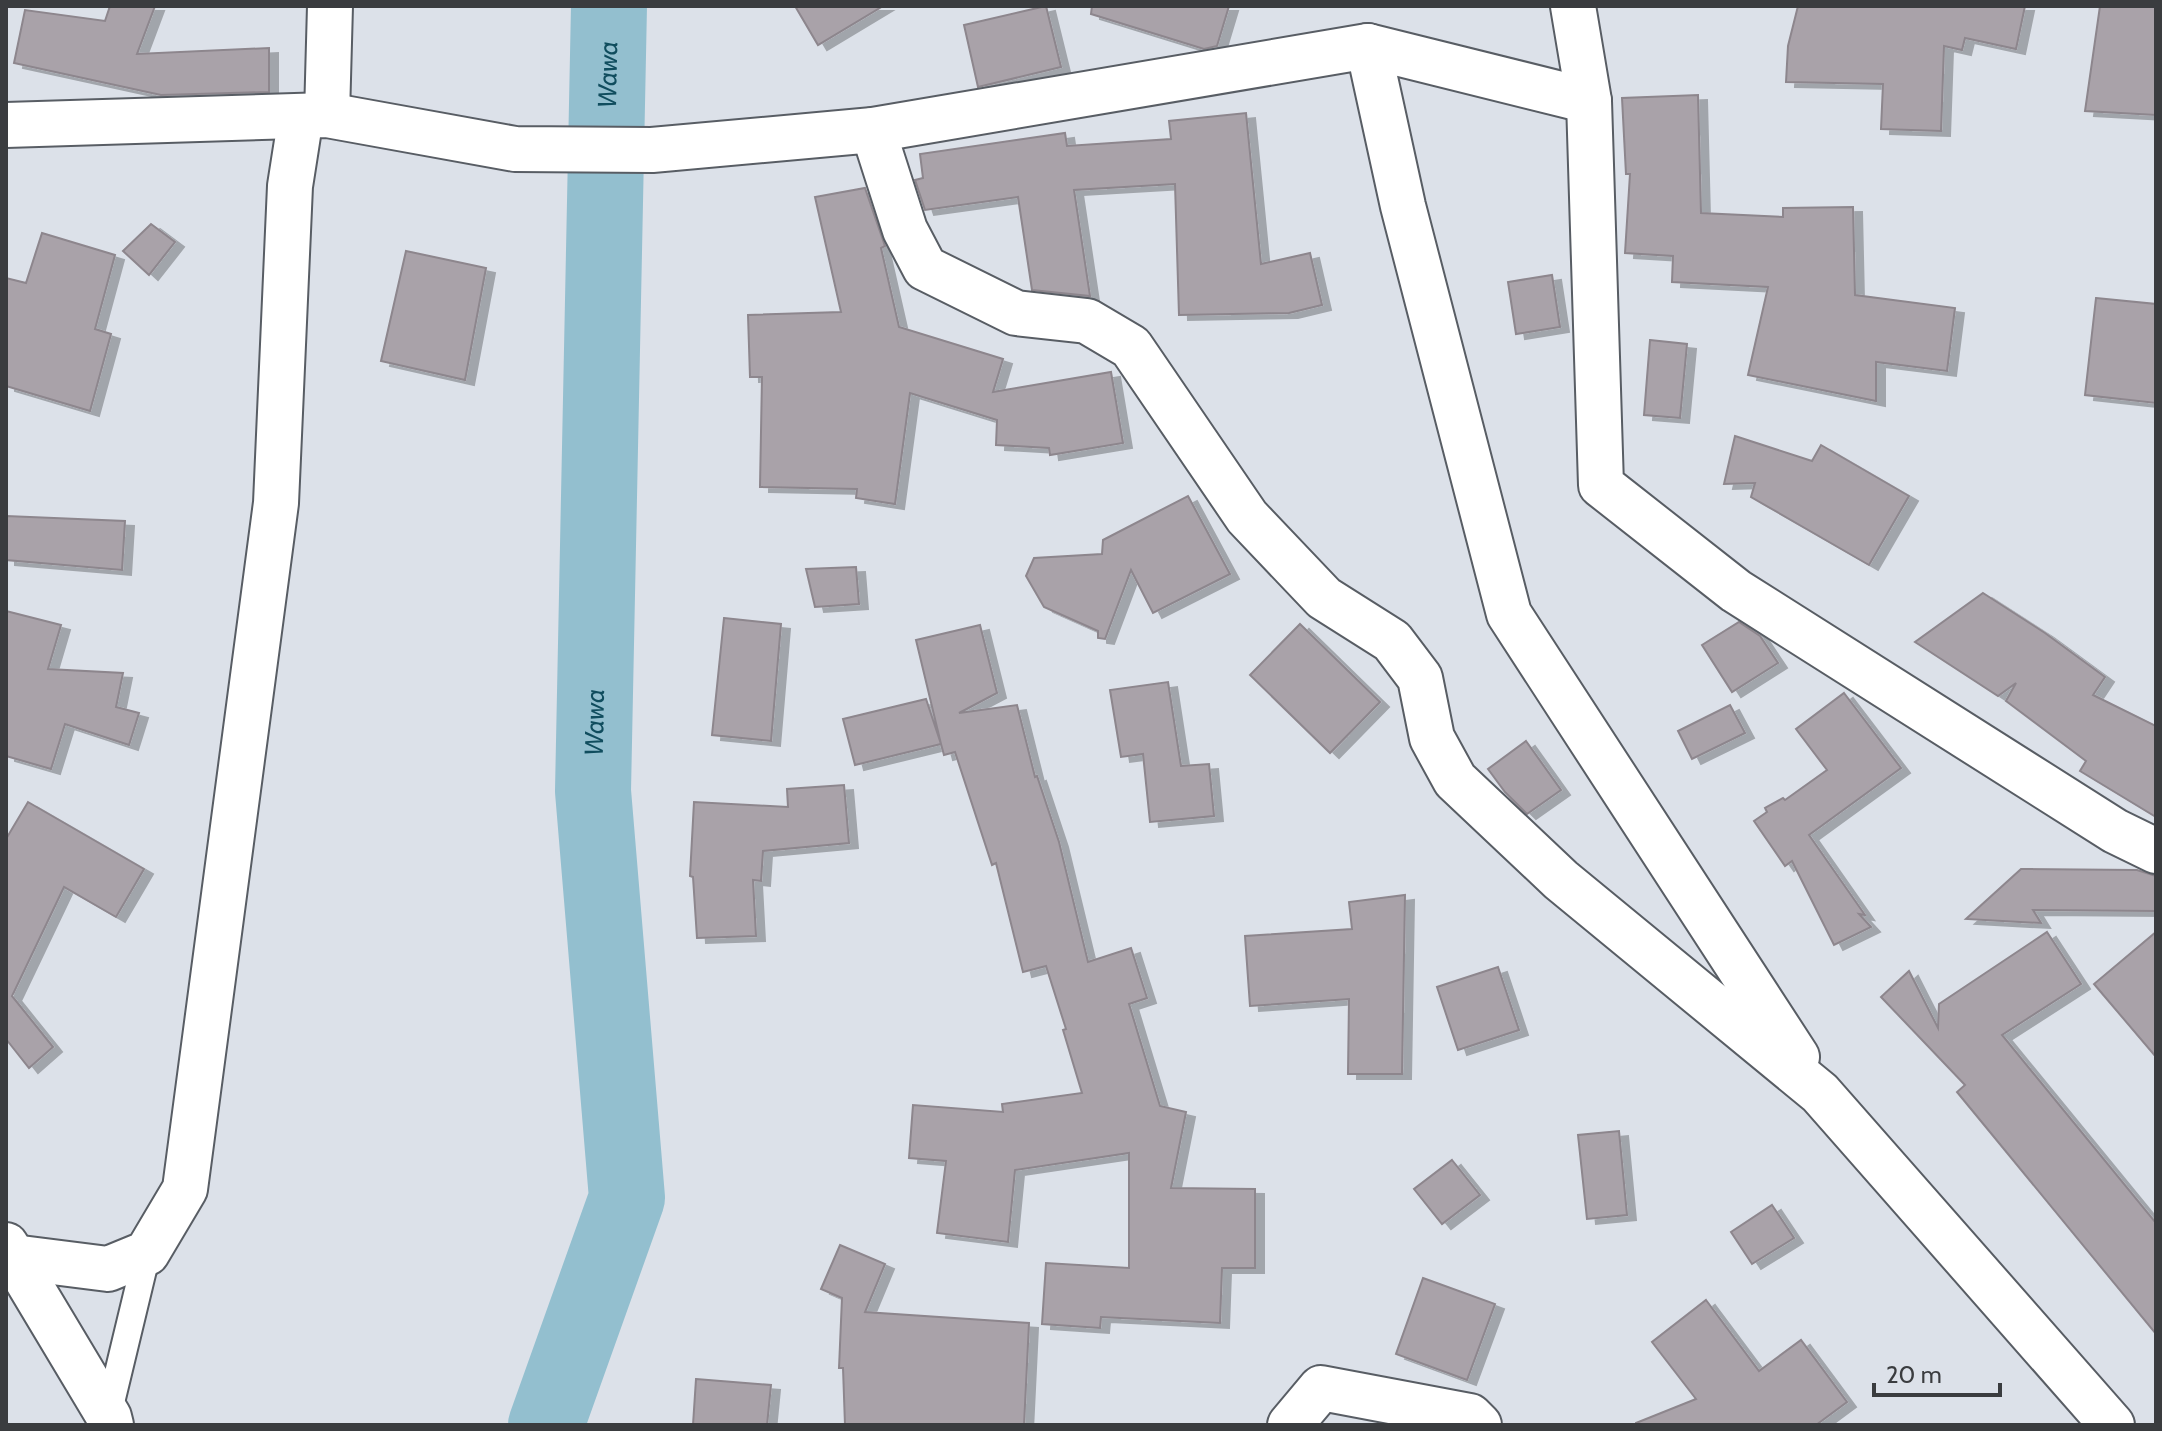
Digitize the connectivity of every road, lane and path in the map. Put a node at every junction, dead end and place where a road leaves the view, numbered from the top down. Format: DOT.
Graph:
graph roads {
  1 [pos="1573,6"];
  2 [pos="323,11"];
  3 [pos="1368,46"];
  4 [pos="1589,101"];
  5 [pos="314,116"];
  6 [pos="6,125"];
  7 [pos="873,130"];
  8 [pos="2156,851"];
  9 [pos="1820,1093"];
  10 [pos="10,1251"];
  11 [pos="147,1253"];
  12 [pos="107,1422"];
  13 [pos="1290,1425"];
  14 [pos="1479,1425"];
  15 [pos="2112,1425"];
  1 -- 4 [label="street"];
  2 -- 5 [label="street"];
  3 -- 4 [label="street"];
  3 -- 7 [label="street"];
  3 -- 9 [label="street"];
  4 -- 8 [label="street"];
  5 -- 6 [label="street"];
  5 -- 7 [label="street"];
  5 -- 11 [label="street"];
  7 -- 9 [label="street"];
  9 -- 15 [label="street"];
  10 -- 11 [label="street"];
  10 -- 12 [label="street"];
  11 -- 12 [label="lane"];
  13 -- 14 [label="street"];
}
